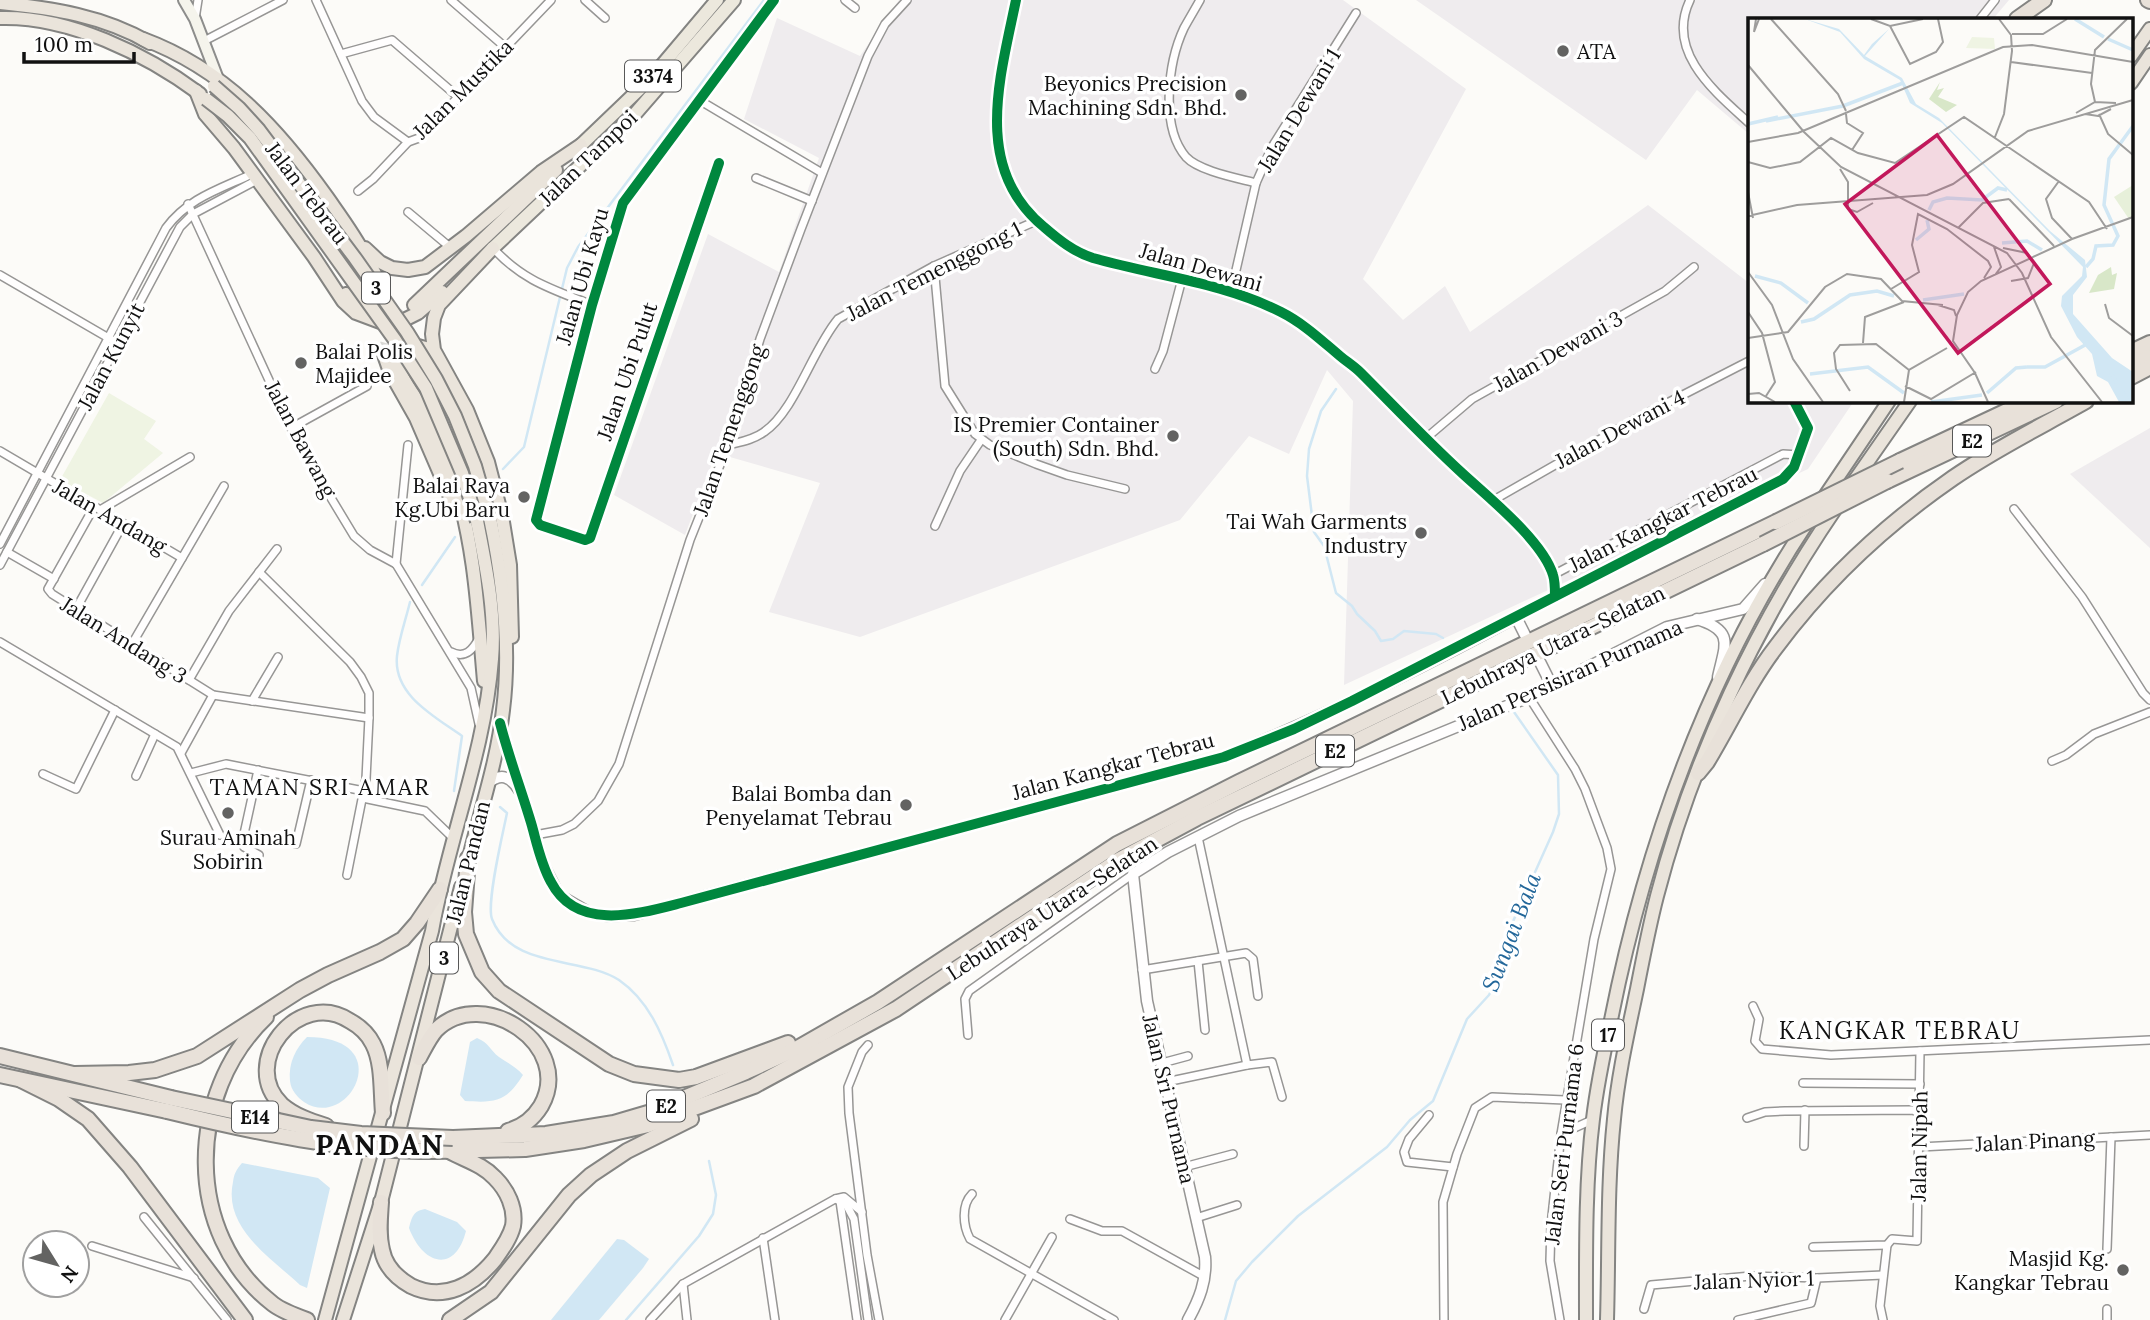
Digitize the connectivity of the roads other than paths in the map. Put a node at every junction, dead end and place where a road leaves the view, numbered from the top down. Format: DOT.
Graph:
graph roads {
  1 [pos="184,0"];
  2 [pos="198,0"];
  3 [pos="283,0"];
  4 [pos="316,0"];
  5 [pos="451,0"];
  6 [pos="551,0"];
  7 [pos="585,0"];
  8 [pos="717,0"];
  9 [pos="734,0"];
  10 [pos="774,0"];
  11 [pos="845,0"];
  12 [pos="907,0"];
  13 [pos="1016,0"];
  14 [pos="1200,0"];
  15 [pos="1690,0"];
  16 [pos="1995,0"];
  17 [pos="2044,0"];
  18 [pos="1,3"];
  19 [pos="855,8"];
  20 [pos="1356,13"];
  21 [pos="0,18"];
  22 [pos="605,18"];
  23 [pos="1981,18"];
  24 [pos="2018,18"];
  25 [pos="195,19"];
  26 [pos="2150,29"];
  27 [pos="204,41"];
  28 [pos="505,47"];
  29 [pos="341,54"];
  30 [pos="2132,55"];
  31 [pos="2150,55"];
  32 [pos="2132,82"];
  33 [pos="216,83"];
  34 [pos="201,95"];
  35 [pos="458,97"];
  36 [pos="699,100"];
  37 [pos="1748,121"];
  38 [pos="408,142"];
  39 [pos="581,145"];
  40 [pos="719,163"];
  41 [pos="822,173"];
  42 [pos="255,177"];
  43 [pos="756,178"];
  44 [pos="1256,183"];
  45 [pos="358,191"];
  46 [pos="812,201"];
  47 [pos="188,204"];
  48 [pos="408,212"];
  49 [pos="193,214"];
  50 [pos="1036,221"];
  51 [pos="357,240"];
  52 [pos="451,247"];
  53 [pos="493,248"];
  54 [pos="934,267"];
  55 [pos="1694,267"];
  56 [pos="0,275"];
  57 [pos="1182,279"];
  58 [pos="332,284"];
  59 [pos="1231,292"];
  60 [pos="414,305"];
  61 [pos="592,305"];
  62 [pos="108,338"];
  63 [pos="118,343"];
  64 [pos="2150,344"];
  65 [pos="2132,352"];
  66 [pos="384,355"];
  67 [pos="2150,357"];
  68 [pos="1748,362"];
  69 [pos="2132,365"];
  70 [pos="2150,368"];
  71 [pos="1156,369"];
  72 [pos="448,374"];
  73 [pos="2132,377"];
  74 [pos="367,386"];
  75 [pos="1795,402"];
  76 [pos="1888,402"];
  77 [pos="1909,402"];
  78 [pos="2026,402"];
  79 [pos="2054,402"];
  80 [pos="2084,402"];
  81 [pos="291,428"];
  82 [pos="1424,439"];
  83 [pos="981,440"];
  84 [pos="408,444"];
  85 [pos="728,445"];
  86 [pos="0,451"];
  87 [pos="1799,455"];
  88 [pos="190,457"];
  89 [pos="37,473"];
  90 [pos="46,479"];
  91 [pos="224,486"];
  92 [pos="1125,489"];
  93 [pos="1492,501"];
  94 [pos="97,509"];
  95 [pos="2014,509"];
  96 [pos="484,520"];
  97 [pos="537,523"];
  98 [pos="123,524"];
  99 [pos="934,526"];
  100 [pos="0,544"];
  101 [pos="277,549"];
  102 [pos="7,552"];
  103 [pos="470,555"];
  104 [pos="182,558"];
  105 [pos="396,564"];
  106 [pos="0,565"];
  107 [pos="1779,566"];
  108 [pos="258,572"];
  109 [pos="1553,575"];
  110 [pos="54,579"];
  111 [pos="1555,596"];
  112 [pos="76,610"];
  113 [pos="1516,617"];
  114 [pos="1697,619"];
  115 [pos="1525,635"];
  116 [pos="480,637"];
  117 [pos="0,642"];
  118 [pos="132,644"];
  119 [pos="448,649"];
  120 [pos="278,657"];
  121 [pos="1539,660"];
  122 [pos="189,680"];
  123 [pos="1551,684"];
  124 [pos="1717,684"];
  125 [pos="213,695"];
  126 [pos="1528,697"];
  127 [pos="2150,700"];
  128 [pos="253,701"];
  129 [pos="115,710"];
  130 [pos="487,710"];
  131 [pos="2150,712"];
  132 [pos="502,717"];
  133 [pos="369,718"];
  134 [pos="155,734"];
  135 [pos="480,735"];
  136 [pos="181,753"];
  137 [pos="2052,761"];
  138 [pos="258,770"];
  139 [pos="191,773"];
  140 [pos="1698,773"];
  141 [pos="43,774"];
  142 [pos="136,776"];
  143 [pos="311,780"];
  144 [pos="488,783"];
  145 [pos="363,795"];
  146 [pos="523,796"];
  147 [pos="446,831"];
  148 [pos="220,835"];
  149 [pos="535,835"];
  150 [pos="1198,837"];
  151 [pos="296,844"];
  152 [pos="259,855"];
  153 [pos="468,858"];
  154 [pos="1133,874"];
  155 [pos="347,875"];
  156 [pos="440,889"];
  157 [pos="1223,957"];
  158 [pos="1198,961"];
  159 [pos="1142,970"];
  160 [pos="300,990"];
  161 [pos="1258,996"];
  162 [pos="1753,1006"];
  163 [pos="832,1028"];
  164 [pos="1205,1030"];
  165 [pos="968,1035"];
  166 [pos="2150,1040"];
  167 [pos="868,1045"];
  168 [pos="1920,1051"];
  169 [pos="0,1056"];
  170 [pos="1188,1056"];
  171 [pos="419,1058"];
  172 [pos="1161,1063"];
  173 [pos="1247,1065"];
  174 [pos="75,1074"];
  175 [pos="0,1075"];
  176 [pos="21,1080"];
  177 [pos="1166,1082"];
  178 [pos="1803,1083"];
  179 [pos="1920,1084"];
  180 [pos="754,1086"];
  181 [pos="1282,1097"];
  182 [pos="1565,1100"];
  183 [pos="169,1105"];
  184 [pos="1805,1110"];
  185 [pos="383,1113"];
  186 [pos="1920,1114"];
  187 [pos="1429,1115"];
  188 [pos="1747,1118"];
  189 [pos="1592,1120"];
  190 [pos="340,1131"];
  191 [pos="1561,1134"];
  192 [pos="2150,1135"];
  193 [pos="2111,1137"];
  194 [pos="487,1138"];
  195 [pos="445,1146"];
  196 [pos="1804,1146"];
  197 [pos="1920,1147"];
  198 [pos="1233,1154"];
  199 [pos="1184,1167"];
  200 [pos="1453,1167"];
  201 [pos="972,1194"];
  202 [pos="837,1200"];
  203 [pos="381,1202"];
  204 [pos="1237,1205"];
  205 [pos="862,1212"];
  206 [pos="144,1217"];
  207 [pos="1196,1218"];
  208 [pos="1070,1219"];
  209 [pos="1052,1237"];
  210 [pos="763,1238"];
  211 [pos="1887,1245"];
  212 [pos="92,1246"];
  213 [pos="1813,1247"];
  214 [pos="2107,1250"];
  215 [pos="1031,1273"];
  216 [pos="1883,1275"];
  217 [pos="1205,1277"];
  218 [pos="195,1278"];
  219 [pos="1817,1278"];
  220 [pos="683,1283"];
  221 [pos="1644,1309"];
  222 [pos="2107,1309"];
  223 [pos="304,1319"];
  224 [pos="226,1320"];
  225 [pos="245,1320"];
  226 [pos="325,1320"];
  227 [pos="343,1320"];
  228 [pos="450,1320"];
  229 [pos="650,1320"];
  230 [pos="687,1320"];
  231 [pos="775,1320"];
  232 [pos="857,1320"];
  233 [pos="868,1320"];
  234 [pos="880,1320"];
  235 [pos="1005,1320"];
  236 [pos="1114,1320"];
  237 [pos="1188,1320"];
  238 [pos="1444,1320"];
  239 [pos="1560,1320"];
  240 [pos="1586,1320"];
  241 [pos="1607,1320"];
  242 [pos="1738,1320"];
  243 [pos="1883,1320"];
  244 [pos="2107,1320"];
  1 -- 25 [label="main road"];
  2 -- 25 [label="street"];
  3 -- 27 [label="street"];
  4 -- 29 [label="street, Jalan Mustika"];
  5 -- 28 [label="street"];
  6 -- 28 [label="street, Jalan Mustika"];
  7 -- 22 [label="street"];
  8 -- 39 [label="main road, Jalan Tampoi / 3374"];
  9 -- 53 [label="main road, Jalan Tampoi / 3374"];
  10 -- 36 [label="street, Jalan Ubi Kayu"];
  11 -- 19 [label="street"];
  12 -- 41 [label="street, Jalan Temenggong"];
  13 -- 50 [label="street, Jalan Dewani"];
  14 -- 44 [label="street"];
  15 -- 37 [label="street"];
  16 -- 23 [label="street"];
  17 -- 24 [label="highway"];
  18 -- 33 [label="highway, Jalan Tebrau / 3"];
  20 -- 44 [label="street, Jalan Dewani 1"];
  21 -- 34 [label="highway, Jalan Tebrau / 3"];
  25 -- 27 [label="main road"];
  26 -- 30 [label="highway"];
  27 -- 33 [label="main road"];
  28 -- 35 [label="street, Jalan Mustika"];
  29 -- 35 [label="street"];
  29 -- 38 [label="street, Jalan Mustika"];
  31 -- 32 [label="highway"];
  33 -- 51 [label="highway"];
  33 -- 96 [label="highway, Jalan Tebrau / 3, bridge"];
  34 -- 42 [label="highway"];
  34 -- 96 [label="highway, Jalan Tebrau / 3, bridge"];
  35 -- 38 [label="street, Jalan Mustika"];
  36 -- 41 [label="street"];
  36 -- 61 [label="street, Jalan Ubi Kayu"];
  38 -- 45 [label="street"];
  39 -- 52 [label="highway"];
  39 -- 60 [label="highway"];
  40 -- 97 [label="street, Jalan Ubi Pulut"];
  41 -- 46 [label="street, Jalan Temenggong"];
  42 -- 47 [label="street, Jalan Kunyit"];
  42 -- 49 [label="street, Jalan Kunyit"];
  42 -- 58 [label="highway"];
  43 -- 46 [label="street"];
  44 -- 59 [label="street, Jalan Dewani 1"];
  46 -- 85 [label="street, Jalan Temenggong"];
  47 -- 49 [label="street, Jalan Bawang"];
  47 -- 62 [label="street, Jalan Kunyit"];
  48 -- 52 [label="street"];
  49 -- 63 [label="street, Jalan Kunyit"];
  49 -- 81 [label="street, Jalan Bawang"];
  50 -- 54 [label="street, Jalan Temenggong 1"];
  50 -- 57 [label="street, Jalan Dewani"];
  51 -- 52 [label="highway"];
  51 -- 58 [label="highway"];
  53 -- 58 [label="highway"];
  53 -- 61 [label="street"];
  53 -- 72 [label="highway"];
  54 -- 83 [label="street"];
  54 -- 85 [label="street, Jalan Temenggong 1"];
  55 -- 82 [label="street, Jalan Dewani 3"];
  56 -- 62 [label="street"];
  57 -- 59 [label="street, Jalan Dewani"];
  57 -- 71 [label="street"];
  59 -- 82 [label="street, Jalan Dewani"];
  61 -- 97 [label="street, Jalan Ubi Kayu"];
  62 -- 63 [label="street"];
  62 -- 89 [label="street, Jalan Kunyit"];
  63 -- 90 [label="street, Jalan Kunyit"];
  64 -- 65 [label="highway"];
  66 -- 103 [label="highway"];
  67 -- 69 [label="highway"];
  68 -- 93 [label="street, Jalan Dewani 4"];
  70 -- 73 [label="highway"];
  72 -- 103 [label="highway"];
  72 -- 132 [label="highway"];
  74 -- 81 [label="street"];
  75 -- 87 [label="street"];
  76 -- 107 [label="highway, 17"];
  77 -- 140 [label="highway, 17"];
  78 -- 163 [label="highway, Lebuhraya Utara–Selatan / E2, bridge"];
  79 -- 180 [label="highway, Lebuhraya Utara–Selatan / E2, bridge"];
  80 -- 140 [label="highway"];
  81 -- 105 [label="street, Jalan Bawang"];
  82 -- 93 [label="street, Jalan Dewani"];
  83 -- 92 [label="street"];
  83 -- 99 [label="street"];
  84 -- 105 [label="street"];
  85 -- 149 [label="street, Jalan Temenggong"];
  86 -- 89 [label="street, Jalan Andang"];
  87 -- 109 [label="street"];
  87 -- 111 [label="street, Jalan Kangkar Tebrau"];
  88 -- 94 [label="street"];
  89 -- 90 [label="street, Jalan Andang"];
  89 -- 100 [label="street, Jalan Kunyit"];
  90 -- 94 [label="street, Jalan Andang"];
  90 -- 102 [label="street, Jalan Kunyit"];
  91 -- 104 [label="street"];
  93 -- 109 [label="street, Jalan Dewani"];
  94 -- 98 [label="street, Jalan Andang"];
  94 -- 110 [label="street, Jalan Andang 3"];
  95 -- 127 [label="street"];
  96 -- 130 [label="highway, Jalan Pandan / 3"];
  96 -- 132 [label="highway, Jalan Pandan / 3"];
  98 -- 104 [label="street, Jalan Andang"];
  98 -- 112 [label="street"];
  101 -- 108 [label="street"];
  102 -- 106 [label="street, Jalan Kunyit"];
  102 -- 110 [label="street"];
  103 -- 116 [label="highway"];
  104 -- 118 [label="street"];
  105 -- 119 [label="street, Jalan Bawang"];
  107 -- 114 [label="street, Jalan Persisiran Purnama"];
  107 -- 124 [label="highway, 17"];
  108 -- 122 [label="street"];
  108 -- 133 [label="street"];
  109 -- 111 [label="street, Jalan Dewani"];
  110 -- 112 [label="street, Jalan Andang 3"];
  111 -- 113 [label="street, Jalan Kangkar Tebrau"];
  112 -- 118 [label="street, Jalan Andang 3"];
  113 -- 115 [label="street"];
  113 -- 149 [label="street, Jalan Kangkar Tebrau"];
  114 -- 123 [label="street, Jalan Persisiran Purnama"];
  114 -- 124 [label="street, Jalan Persisiran Purnama"];
  116 -- 119 [label="street"];
  116 -- 130 [label="highway"];
  117 -- 129 [label="street"];
  118 -- 122 [label="street, Jalan Andang 3"];
  119 -- 135 [label="street, Jalan Bawang"];
  120 -- 128 [label="street"];
  121 -- 123 [label="street"];
  122 -- 125 [label="street, Jalan Andang 3"];
  123 -- 126 [label="street, Jalan Persisiran Purnama"];
  124 -- 189 [label="highway, 17"];
  125 -- 128 [label="street, Jalan Andang 3"];
  125 -- 136 [label="street"];
  126 -- 150 [label="street, Jalan Persisiran Purnama"];
  126 -- 182 [label="street, Jalan Seri Purnama 6"];
  128 -- 133 [label="street, Jalan Andang 3"];
  129 -- 134 [label="street"];
  129 -- 141 [label="street"];
  130 -- 135 [label="highway, Jalan Pandan / 3"];
  131 -- 137 [label="street"];
  132 -- 144 [label="highway, Jalan Pandan / 3"];
  132 -- 146 [label="street, Jalan Kangkar Tebrau"];
  133 -- 145 [label="street"];
  134 -- 136 [label="street"];
  134 -- 142 [label="street"];
  135 -- 147 [label="highway, Jalan Pandan / 3"];
  136 -- 139 [label="street"];
  138 -- 139 [label="street"];
  138 -- 143 [label="street"];
  138 -- 152 [label="street"];
  139 -- 148 [label="street"];
  140 -- 241 [label="highway, 17"];
  143 -- 145 [label="street"];
  143 -- 151 [label="street"];
  144 -- 146 [label="street"];
  144 -- 153 [label="highway, Jalan Pandan / 3"];
  145 -- 147 [label="street"];
  145 -- 155 [label="street"];
  146 -- 149 [label="street, Jalan Kangkar Tebrau"];
  147 -- 156 [label="highway, Jalan Pandan / 3"];
  150 -- 154 [label="street, Jalan Persisiran Purnama"];
  150 -- 157 [label="street"];
  153 -- 163 [label="highway"];
  153 -- 171 [label="highway, Jalan Pandan / 3"];
  154 -- 159 [label="street, Jalan Sri Purnama"];
  154 -- 165 [label="street, Jalan Persisiran Purnama"];
  156 -- 160 [label="highway"];
  156 -- 185 [label="highway, Jalan Pandan / 3"];
  157 -- 158 [label="street"];
  157 -- 161 [label="street"];
  157 -- 173 [label="street"];
  158 -- 159 [label="street"];
  158 -- 164 [label="street"];
  159 -- 172 [label="street, Jalan Sri Purnama"];
  160 -- 174 [label="highway"];
  160 -- 223 [label="highway"];
  162 -- 168 [label="street"];
  163 -- 194 [label="highway, Lebuhraya Utara–Selatan / E2"];
  166 -- 168 [label="street"];
  167 -- 205 [label="street"];
  168 -- 179 [label="street, Jalan Nipah"];
  169 -- 174 [label="highway, E14"];
  170 -- 172 [label="street"];
  171 -- 194 [label="highway"];
  171 -- 203 [label="highway, Jalan Pandan / 3"];
  172 -- 177 [label="street, Jalan Sri Purnama"];
  173 -- 177 [label="street"];
  173 -- 181 [label="street"];
  174 -- 183 [label="highway, E14"];
  175 -- 176 [label="highway, E14"];
  176 -- 183 [label="highway, E14"];
  176 -- 225 [label="highway"];
  177 -- 199 [label="street, Jalan Sri Purnama"];
  178 -- 179 [label="street"];
  179 -- 186 [label="street, Jalan Nipah"];
  180 -- 195 [label="highway, Lebuhraya Utara–Selatan / E2"];
  180 -- 228 [label="highway"];
  182 -- 191 [label="street, Jalan Seri Purnama 6"];
  182 -- 200 [label="street"];
  183 -- 190 [label="highway, E14, bridge"];
  183 -- 195 [label="highway, E14, bridge"];
  184 -- 186 [label="street"];
  184 -- 188 [label="street"];
  184 -- 196 [label="street"];
  185 -- 190 [label="highway, bridge"];
  185 -- 226 [label="highway, Jalan Pandan / 3"];
  186 -- 197 [label="street, Jalan Nipah"];
  187 -- 200 [label="street"];
  189 -- 191 [label="street"];
  189 -- 240 [label="highway, 17"];
  190 -- 195 [label="highway, E2, bridge"];
  191 -- 239 [label="street, Jalan Seri Purnama 6"];
  192 -- 193 [label="street, Jalan Pinang"];
  193 -- 197 [label="street, Jalan Pinang"];
  193 -- 214 [label="street"];
  194 -- 195 [label="highway, Lebuhraya Utara–Selatan / E2"];
  195 -- 203 [label="highway"];
  197 -- 211 [label="street, Jalan Nipah"];
  198 -- 199 [label="street"];
  199 -- 207 [label="street, Jalan Sri Purnama"];
  200 -- 238 [label="street"];
  201 -- 215 [label="street"];
  202 -- 205 [label="street"];
  202 -- 210 [label="street"];
  202 -- 232 [label="street"];
  202 -- 233 [label="street"];
  203 -- 227 [label="highway, Jalan Pandan / 3"];
  204 -- 207 [label="street"];
  205 -- 234 [label="street"];
  206 -- 218 [label="street"];
  207 -- 217 [label="street, Jalan Sri Purnama"];
  208 -- 217 [label="street"];
  209 -- 215 [label="street"];
  210 -- 220 [label="street"];
  210 -- 231 [label="street"];
  211 -- 213 [label="street"];
  211 -- 216 [label="street"];
  212 -- 218 [label="street"];
  215 -- 235 [label="street"];
  215 -- 236 [label="street"];
  216 -- 219 [label="street, Jalan Nyior 1"];
  216 -- 243 [label="street"];
  217 -- 237 [label="street, Jalan Sri Purnama"];
  218 -- 224 [label="street"];
  219 -- 221 [label="street, Jalan Nyior 1"];
  219 -- 242 [label="street"];
  220 -- 229 [label="street"];
  220 -- 230 [label="street"];
  222 -- 244 [label="street"];
}
